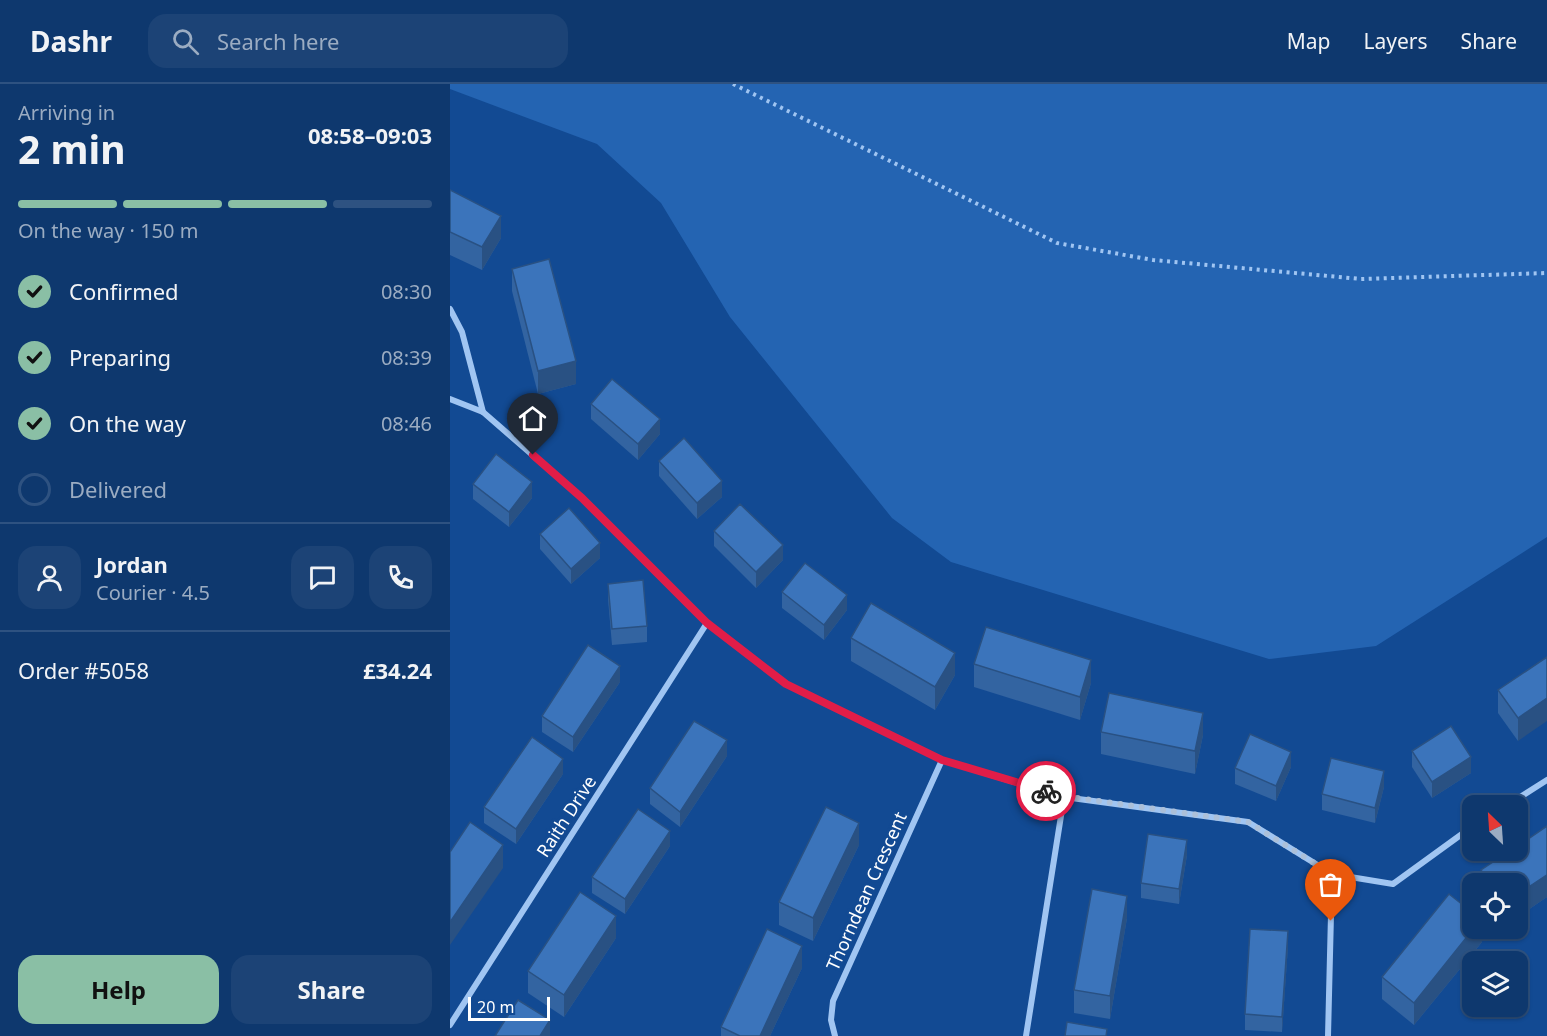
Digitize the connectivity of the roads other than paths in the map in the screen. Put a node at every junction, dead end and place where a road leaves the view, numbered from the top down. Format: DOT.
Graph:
graph roads {
  1 [pos="450,309"];
  2 [pos="450,399"];
  3 [pos="483,412"];
  4 [pos="707,623"];
  5 [pos="942,760"];
  6 [pos="1547,780"];
  7 [pos="1523,795"];
  8 [pos="1064,796"];
  9 [pos="1462,834"];
  10 [pos="1332,874"];
  11 [pos="450,1025"];
  12 [pos="835,1036"];
  13 [pos="1026,1036"];
  14 [pos="1328,1036"];
  1 -- 3 [label="street"];
  2 -- 3 [label="street"];
  3 -- 4 [label="street"];
  4 -- 5 [label="street"];
  4 -- 11 [label="street, Raith Drive"];
  5 -- 8 [label="street"];
  5 -- 12 [label="street, Thorndean Crescent"];
  6 -- 7 [label="street"];
  8 -- 10 [label="street"];
  8 -- 13 [label="street"];
  9 -- 10 [label="street"];
  10 -- 14 [label="street"];
}
